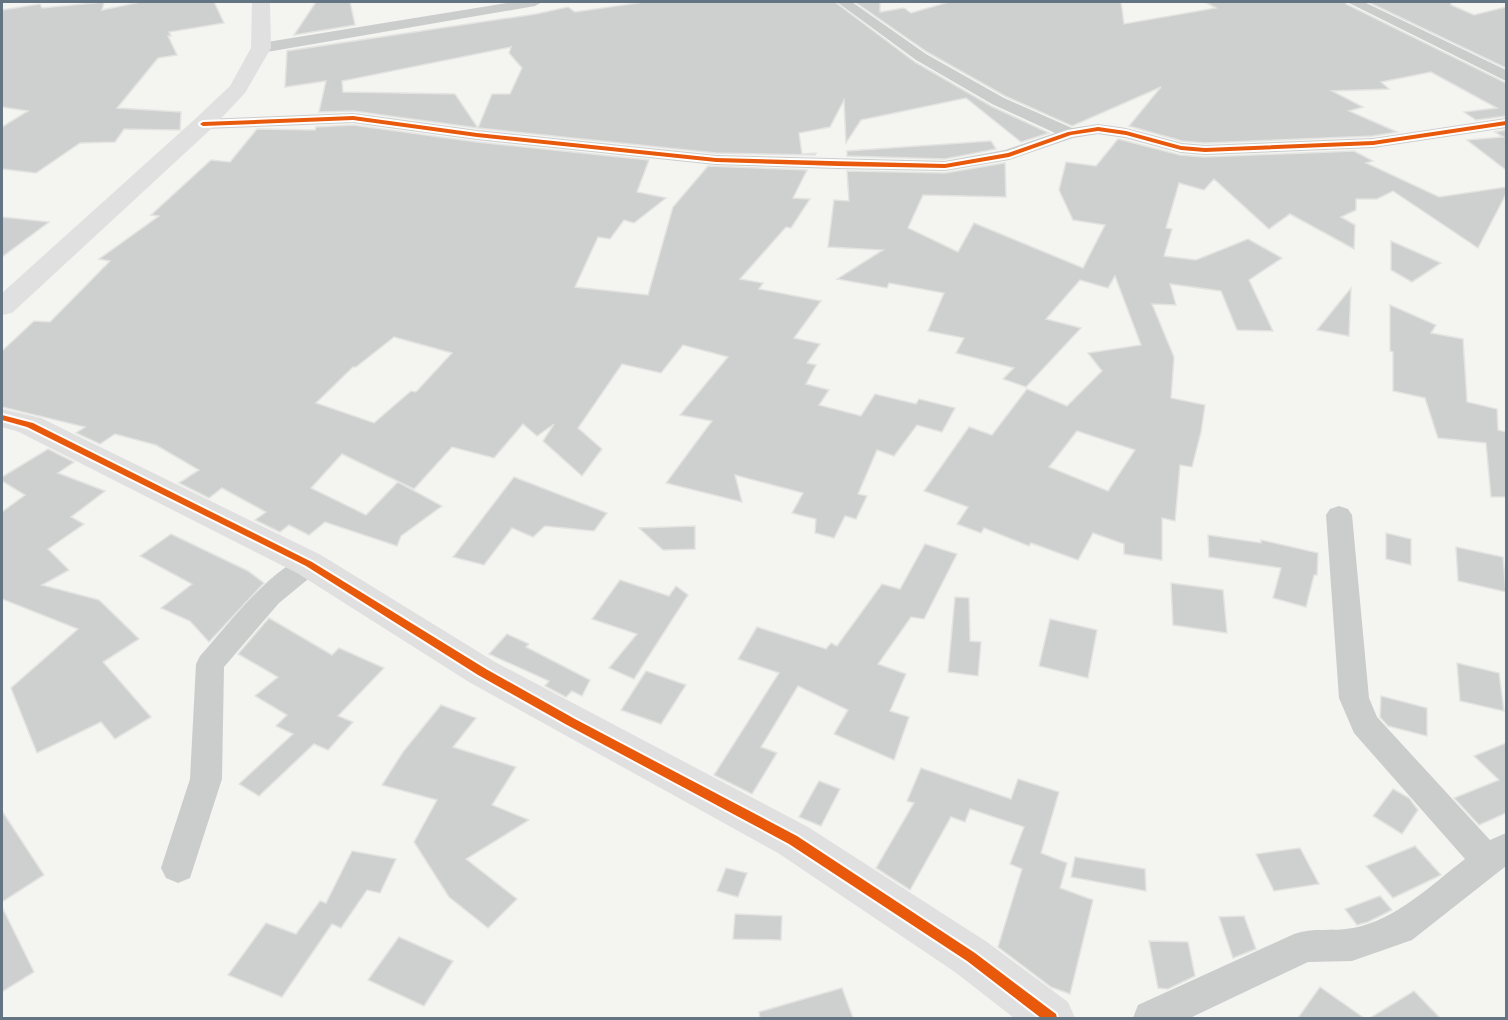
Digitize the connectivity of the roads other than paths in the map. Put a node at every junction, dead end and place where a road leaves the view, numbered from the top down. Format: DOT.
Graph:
graph roads {
  1 [pos="261,2"];
  2 [pos="535,2"];
  3 [pos="1354,2"];
  4 [pos="867,3"];
  5 [pos="847,4"];
  6 [pos="261,48"];
  7 [pos="1506,76"];
  8 [pos="1506,123"];
  9 [pos="203,124"];
  10 [pos="1070,133"];
  11 [pos="2,307"];
  12 [pos="2,418"];
  13 [pos="1339,515"];
  14 [pos="309,564"];
  15 [pos="1497,854"];
  16 [pos="178,868"];
  17 [pos="1051,1018"];
  18 [pos="1150,1018"];
  1 -- 6 [label="street"];
  2 -- 6 [label="street"];
  3 -- 7 [label="street"];
  4 -- 5 [label="street"];
  5 -- 10 [label="street"];
  6 -- 9 [label="street"];
  8 -- 10 [label="street"];
  9 -- 10 [label="street"];
  9 -- 11 [label="street"];
  12 -- 14 [label="street"];
  13 -- 15 [label="street"];
  14 -- 16 [label="street"];
  14 -- 17 [label="street"];
  15 -- 18 [label="street"];
}
